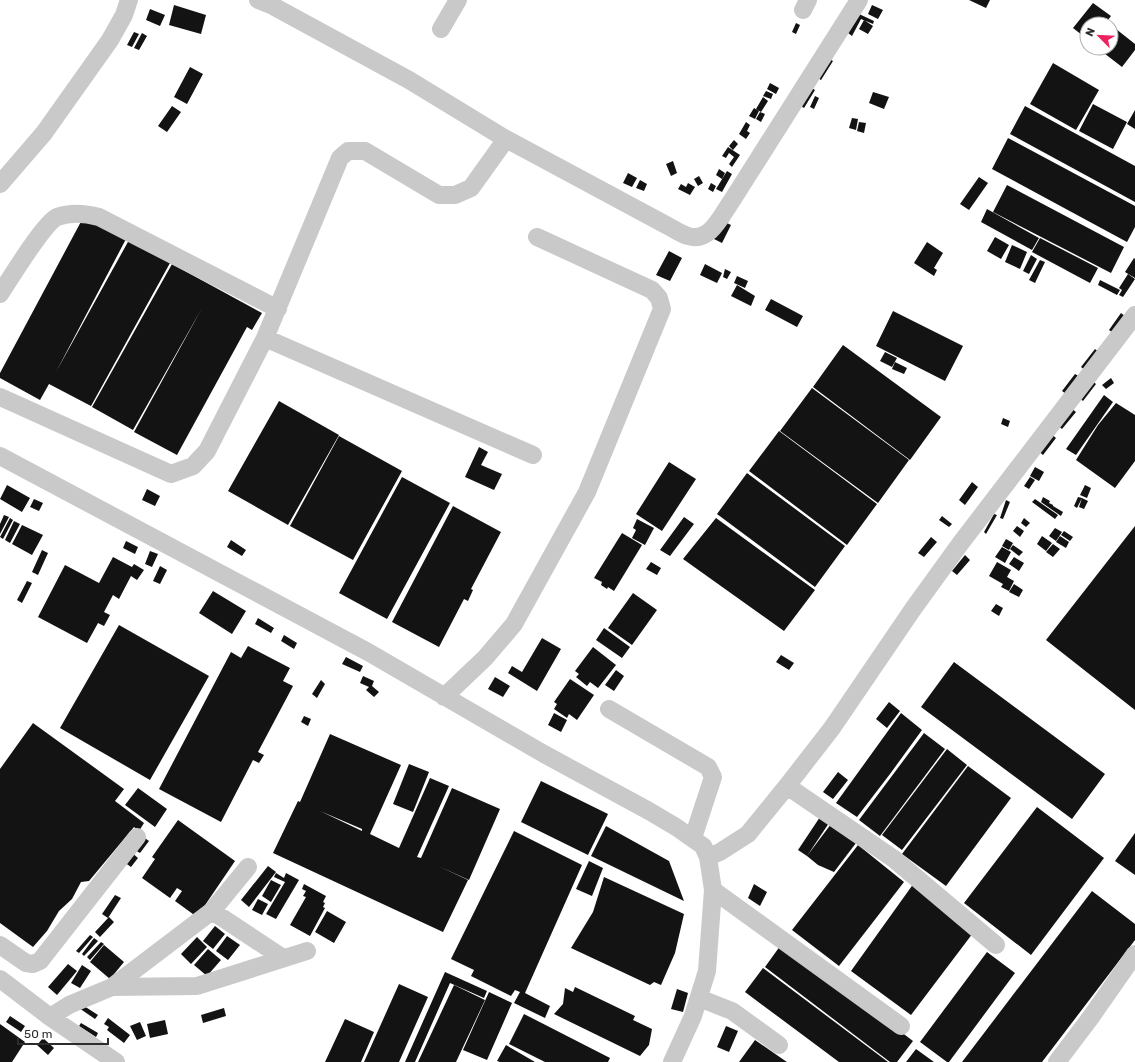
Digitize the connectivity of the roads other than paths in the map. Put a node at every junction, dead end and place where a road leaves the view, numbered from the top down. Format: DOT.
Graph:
graph roads {
  1 [pos="129,0"];
  2 [pos="258,0"];
  3 [pos="458,0"];
  4 [pos="859,0"];
  5 [pos="441,29"];
  6 [pos="506,139"];
  7 [pos="0,184"];
  8 [pos="537,237"];
  9 [pos="0,294"];
  10 [pos="278,309"];
  11 [pos="1135,315"];
  12 [pos="265,338"];
  13 [pos="0,397"];
  14 [pos="533,455"];
  15 [pos="0,456"];
  16 [pos="444,697"];
  17 [pos="609,709"];
  18 [pos="787,786"];
  19 [pos="137,837"];
  20 [pos="693,838"];
  21 [pos="708,857"];
  22 [pos="248,867"];
  23 [pos="713,890"];
  24 [pos="212,911"];
  25 [pos="0,945"];
  26 [pos="996,945"];
  27 [pos="306,951"];
  28 [pos="1135,954"];
  29 [pos="283,958"];
  30 [pos="0,980"];
  31 [pos="112,987"];
  32 [pos="699,998"];
  33 [pos="50,1017"];
  34 [pos="901,1026"];
  35 [pos="779,1046"];
  36 [pos="116,1062"];
  37 [pos="672,1062"];
  38 [pos="1057,1062"];
  1 -- 7 [label="street"];
  2 -- 6 [label="street"];
  3 -- 5 [label="street"];
  4 -- 6 [label="street"];
  6 -- 10 [label="street"];
  8 -- 16 [label="street"];
  9 -- 10 [label="street"];
  10 -- 12 [label="street"];
  11 -- 18 [label="street"];
  12 -- 13 [label="street"];
  12 -- 14 [label="street"];
  15 -- 16 [label="street"];
  16 -- 20 [label="street"];
  17 -- 20 [label="street"];
  18 -- 21 [label="street"];
  18 -- 26 [label="street"];
  19 -- 25 [label="street"];
  20 -- 21 [label="street"];
  21 -- 23 [label="street"];
  22 -- 24 [label="street"];
  23 -- 32 [label="street"];
  23 -- 34 [label="street"];
  24 -- 29 [label="street"];
  24 -- 31 [label="street"];
  27 -- 29 [label="street"];
  28 -- 38 [label="street"];
  29 -- 31 [label="street"];
  30 -- 33 [label="street"];
  31 -- 33 [label="street"];
  32 -- 35 [label="street"];
  32 -- 37 [label="street"];
  33 -- 36 [label="street"];
}
